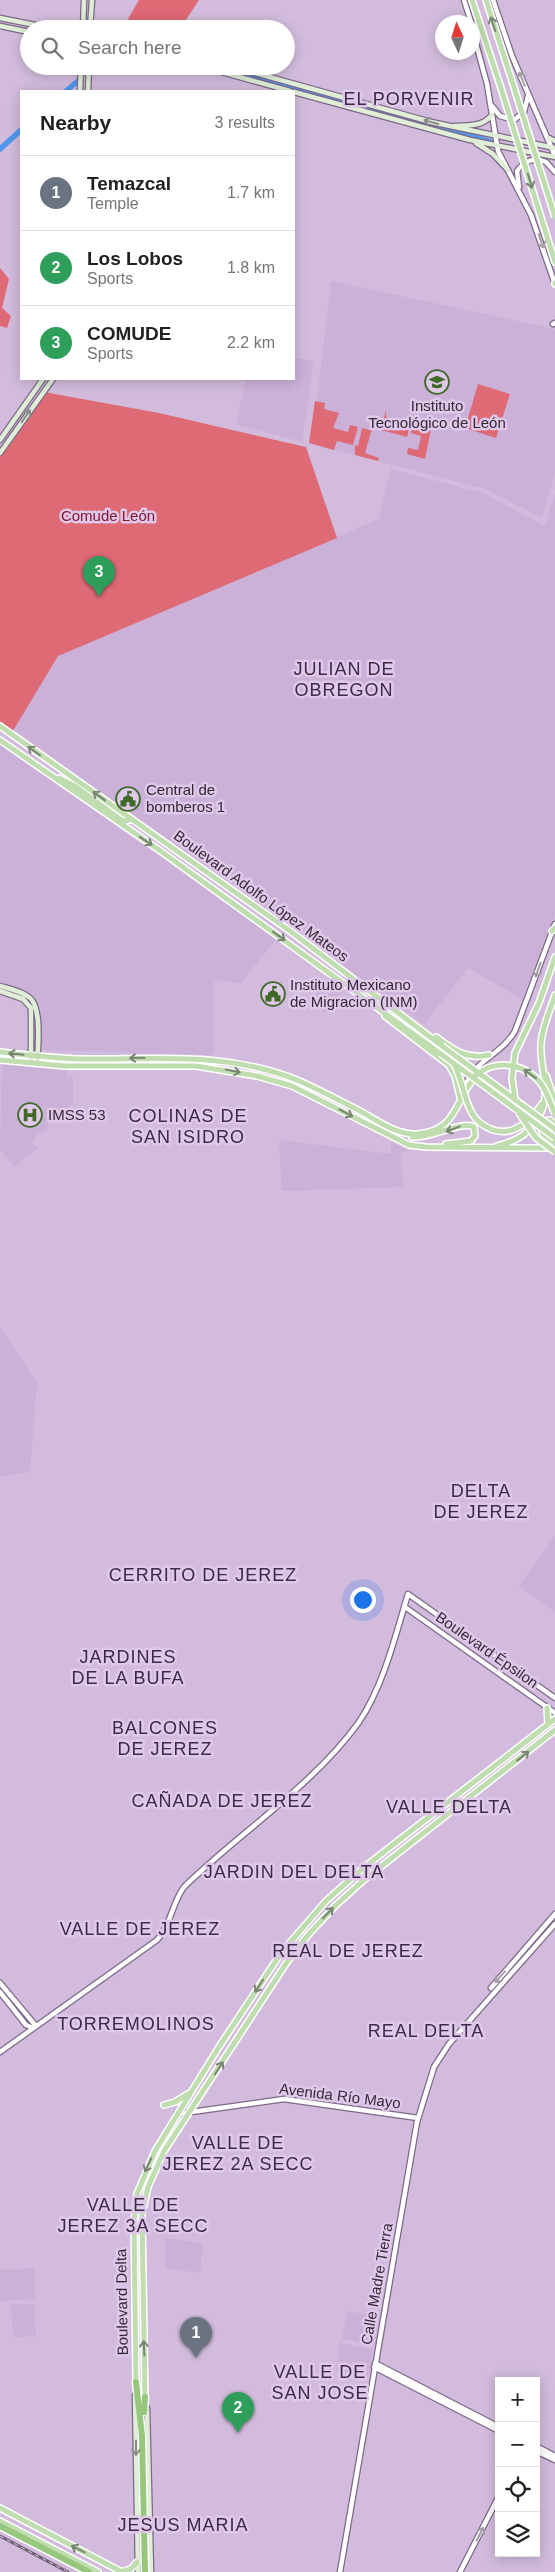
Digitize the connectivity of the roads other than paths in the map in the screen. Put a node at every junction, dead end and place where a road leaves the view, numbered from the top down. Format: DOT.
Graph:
graph roads {
  1 [pos="85,0"];
  2 [pos="92,0"];
  3 [pos="464,0"];
  4 [pos="472,0"];
  5 [pos="486,0"];
  6 [pos="493,0"];
  7 [pos="469,15"];
  8 [pos="0,18"];
  9 [pos="83,20"];
  10 [pos="91,20"];
  11 [pos="20,22"];
  12 [pos="0,26"];
  13 [pos="20,30"];
  14 [pos="480,60"];
  15 [pos="81,75"];
  16 [pos="88,75"];
  17 [pos="232,75"];
  18 [pos="263,75"];
  19 [pos="80,90"];
  20 [pos="88,90"];
  21 [pos="286,90"];
  22 [pos="295,92"];
  23 [pos="528,94"];
  24 [pos="491,104"];
  25 [pos="492,115"];
  26 [pos="451,127"];
  27 [pos="495,137"];
  28 [pos="549,138"];
  29 [pos="470,140"];
  30 [pos="555,141"];
  31 [pos="497,146"];
  32 [pos="554,148"];
  33 [pos="555,156"];
  34 [pos="508,170"];
  35 [pos="555,172"];
  36 [pos="523,200"];
  37 [pos="555,217"];
  38 [pos="555,262"];
  39 [pos="555,284"];
  40 [pos="42,380"];
  41 [pos="52,380"];
  42 [pos="0,440"];
  43 [pos="0,454"];
  44 [pos="1,728"];
  45 [pos="0,740"];
  46 [pos="53,777"];
  47 [pos="132,819"];
  48 [pos="554,928"];
  49 [pos="555,957"];
  50 [pos="0,986"];
  51 [pos="365,988"];
  52 [pos="0,991"];
  53 [pos="555,995"];
  54 [pos="362,996"];
  55 [pos="0,1052"];
  56 [pos="464,1055"];
  57 [pos="35,1056"];
  58 [pos="490,1056"];
  59 [pos="441,1058"];
  60 [pos="0,1060"];
  61 [pos="452,1062"];
  62 [pos="34,1063"];
  63 [pos="543,1067"];
  64 [pos="461,1100"];
  65 [pos="555,1102"];
  66 [pos="543,1103"];
  67 [pos="555,1114"];
  68 [pos="555,1124"];
  69 [pos="391,1128"];
  70 [pos="555,1129"];
  71 [pos="555,1138"];
  72 [pos="555,1143"];
  73 [pos="426,1147"];
  74 [pos="491,1148"];
  75 [pos="555,1148"];
  76 [pos="555,1152"];
  77 [pos="404,1607"];
  78 [pos="555,1698"];
  79 [pos="547,1708"];
  80 [pos="555,1714"];
  81 [pos="555,1719"];
  82 [pos="548,1725"];
  83 [pos="555,1730"];
  84 [pos="510,1755"];
  85 [pos="493,1779"];
  86 [pos="555,1914"];
  87 [pos="555,1924"];
  88 [pos="296,1934"];
  89 [pos="296,1950"];
  90 [pos="0,1983"];
  91 [pos="491,1988"];
  92 [pos="0,1992"];
  93 [pos="35,2027"];
  94 [pos="0,2052"];
  95 [pos="193,2088"];
  96 [pos="164,2105"];
  97 [pos="181,2108"];
  98 [pos="190,2111"];
  99 [pos="177,2114"];
  100 [pos="418,2118"];
  101 [pos="375,2365"];
  102 [pos="136,2382"];
  103 [pos="145,2397"];
  104 [pos="495,2425"];
  105 [pos="495,2429"];
  106 [pos="143,2436"];
  107 [pos="540,2448"];
  108 [pos="540,2453"];
  109 [pos="555,2456"];
  110 [pos="555,2460"];
  111 [pos="495,2504"];
  112 [pos="0,2508"];
  113 [pos="0,2521"];
  114 [pos="0,2526"];
  115 [pos="137,2527"];
  116 [pos="150,2528"];
  117 [pos="137,2562"];
  118 [pos="89,2572"];
  119 [pos="98,2572"];
  120 [pos="122,2572"];
  121 [pos="138,2572"];
  122 [pos="148,2572"];
  123 [pos="340,2572"];
  124 [pos="460,2572"];
  1 -- 2 [label="main road"];
  1 -- 9 [label="main road"];
  2 -- 10 [label="main road"];
  3 -- 7 [label="street"];
  4 -- 38 [label="main road, one-way, bridge"];
  37 -- 5 [label="main road, one-way, bridge"];
  23 -- 6 [label="street, one-way"];
  8 -- 11 [label="main road"];
  12 -- 13 [label="main road"];
  14 -- 24 [label="street"];
  15 -- 19 [label="main road"];
  16 -- 20 [label="main road"];
  17 -- 21 [label="main road"];
  26 -- 18 [label="main road, one-way"];
  22 -- 29 [label="main road"];
  23 -- 24 [label="street"];
  23 -- 28 [label="street"];
  24 -- 25 [label="street"];
  25 -- 26 [label="main road"];
  25 -- 27 [label="street"];
  26 -- 27 [label="main road"];
  27 -- 31 [label="street"];
  27 -- 32 [label="main road"];
  28 -- 30 [label="main road"];
  28 -- 32 [label="street"];
  29 -- 31 [label="main road"];
  29 -- 34 [label="main road"];
  31 -- 33 [label="main road"];
  31 -- 34 [label="street"];
  32 -- 33 [label="street"];
  34 -- 36 [label="street"];
  35 -- 36 [label="street"];
  36 -- 39 [label="street, one-way"];
  40 -- 42 [label="main road"];
  43 -- 41 [label="main road, one-way"];
  47 -- 44 [label="main road, Boulevard Adolfo López Mateos, one-way"];
  45 -- 46 [label="main road, Boulevard Adolfo López Mateos"];
  46 -- 47 [label="main road"];
  46 -- 54 [label="main road, Boulevard Adolfo López Mateos, one-way"];
  47 -- 51 [label="main road, Boulevard Adolfo López Mateos"];
  48 -- 58 [label="street, one-way"];
  49 -- 76 [label="main road, bridge"];
  50 -- 57 [label="main road"];
  51 -- 56 [label="main road"];
  51 -- 70 [label="main road, Boulevard Adolfo López Mateos, bridge"];
  52 -- 57 [label="main road"];
  53 -- 63 [label="main road"];
  54 -- 59 [label="main road"];
  54 -- 61 [label="main road, Boulevard Adolfo López Mateos, bridge"];
  57 -- 55 [label="main road, one-way"];
  56 -- 58 [label="main road"];
  56 -- 59 [label="main road"];
  57 -- 62 [label="main road"];
  69 -- 57 [label="main road, one-way"];
  58 -- 64 [label="street"];
  59 -- 64 [label="main road"];
  60 -- 62 [label="main road"];
  61 -- 66 [label="main road, bridge"];
  61 -- 71 [label="main road, Boulevard Adolfo López Mateos, bridge"];
  62 -- 73 [label="main road, one-way"];
  63 -- 65 [label="main road"];
  63 -- 66 [label="main road"];
  67 -- 64 [label="main road, one-way, bridge"];
  64 -- 69 [label="main road"];
  66 -- 74 [label="main road"];
  68 -- 72 [label="main road"];
  73 -- 69 [label="main road, one-way"];
  73 -- 74 [label="main road"];
  74 -- 75 [label="main road"];
  77 -- 78 [label="street, Boulevard Épsilon"];
  77 -- 79 [label="street, Boulevard Épsilon"];
  77 -- 93 [label="street"];
  79 -- 80 [label="street, Boulevard Épsilon"];
  79 -- 82 [label="main road"];
  81 -- 82 [label="main road, Boulevard Delta"];
  82 -- 84 [label="main road, Boulevard Delta"];
  85 -- 83 [label="main road, Boulevard Delta, one-way"];
  84 -- 85 [label="main road"];
  84 -- 88 [label="main road, Boulevard Delta"];
  89 -- 85 [label="main road, Boulevard Delta, one-way"];
  86 -- 91 [label="street, one-way"];
  87 -- 100 [label="street, Calle Madre Tierra"];
  88 -- 89 [label="main road"];
  88 -- 95 [label="main road, Boulevard Delta, one-way"];
  98 -- 89 [label="main road, Boulevard Delta, one-way"];
  90 -- 93 [label="street"];
  92 -- 93 [label="street"];
  93 -- 94 [label="street"];
  95 -- 96 [label="main road"];
  95 -- 97 [label="main road, Boulevard Delta"];
  97 -- 98 [label="street, Avenida Río Mayo"];
  97 -- 99 [label="main road, Boulevard Delta"];
  98 -- 99 [label="street, Avenida Río Mayo"];
  98 -- 100 [label="street, Avenida Río Mayo"];
  103 -- 98 [label="main road, Boulevard Delta, one-way"];
  99 -- 102 [label="main road, Boulevard Delta, one-way"];
  100 -- 101 [label="street, Calle Madre Tierra"];
  101 -- 104 [label="street"];
  101 -- 105 [label="street"];
  101 -- 123 [label="street, Calle Madre Tierra"];
  102 -- 106 [label="highway"];
  102 -- 115 [label="main road, Boulevard Delta, one-way"];
  103 -- 106 [label="highway"];
  103 -- 116 [label="main road, Boulevard Delta"];
  106 -- 122 [label="highway, bridge"];
  107 -- 109 [label="street"];
  108 -- 110 [label="street"];
  124 -- 111 [label="street, one-way"];
  120 -- 112 [label="main road, one-way"];
  113 -- 119 [label="main road"];
  114 -- 118 [label="highway"];
  115 -- 116 [label="street"];
  115 -- 117 [label="main road, Boulevard Delta"];
  116 -- 122 [label="main road, Boulevard Delta"];
  117 -- 120 [label="main road"];
  117 -- 121 [label="main road, Boulevard Delta"];
}
